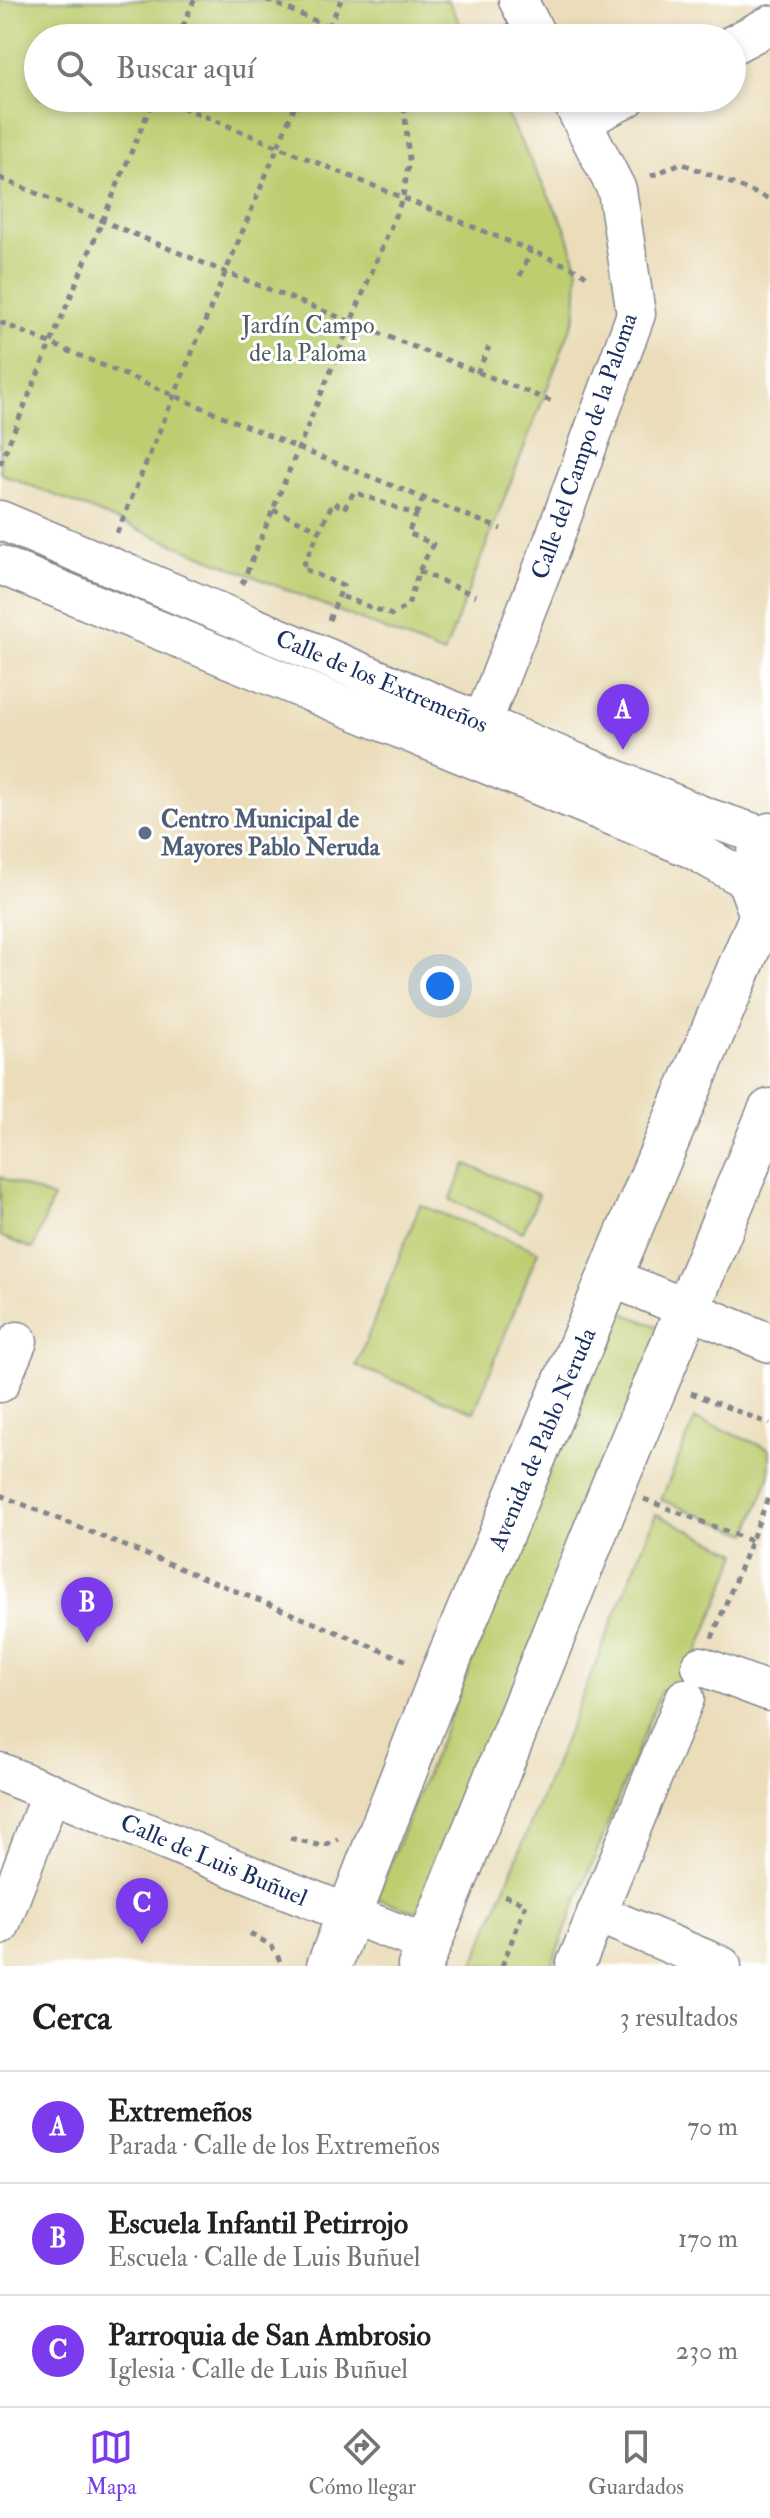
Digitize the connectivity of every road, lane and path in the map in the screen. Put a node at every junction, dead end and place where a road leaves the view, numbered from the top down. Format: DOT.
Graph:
graph roads {
  1 [pos="194,0"];
  2 [pos="267,0"];
  3 [pos="341,0"];
  4 [pos="518,0"];
  5 [pos="184,24"];
  6 [pos="325,24"];
  7 [pos="331,24"];
  8 [pos="531,24"];
  9 [pos="770,25"];
  10 [pos="746,38"];
  11 [pos="148,112"];
  12 [pos="194,112"];
  13 [pos="292,112"];
  14 [pos="405,112"];
  15 [pos="578,112"];
  16 [pos="278,146"];
  17 [pos="651,176"];
  18 [pos="0,178"];
  19 [pos="403,197"];
  20 [pos="770,199"];
  21 [pos="103,221"];
  22 [pos="531,250"];
  23 [pos="225,272"];
  24 [pos="520,276"];
  25 [pos="586,276"];
  26 [pos="0,322"];
  27 [pos="350,323"];
  28 [pos="52,343"];
  29 [pos="489,347"];
  30 [pos="477,373"];
  31 [pos="175,396"];
  32 [pos="553,402"];
  33 [pos="298,448"];
  34 [pos="0,464"];
  35 [pos="423,498"];
  36 [pos="273,509"];
  37 [pos="416,515"];
  38 [pos="0,520"];
  39 [pos="501,529"];
  40 [pos="320,530"];
  41 [pos="117,533"];
  42 [pos="2,571"];
  43 [pos="419,571"];
  44 [pos="242,584"];
  45 [pos="338,595"];
  46 [pos="476,596"];
  47 [pos="329,620"];
  48 [pos="482,723"];
  49 [pos="768,836"];
  50 [pos="760,906"];
  51 [pos="770,1111"];
  52 [pos="610,1277"];
  53 [pos="689,1309"];
  54 [pos="18,1341"];
  55 [pos="770,1343"];
  56 [pos="0,1383"];
  57 [pos="690,1393"];
  58 [pos="770,1424"];
  59 [pos="613,1487"];
  60 [pos="770,1494"];
  61 [pos="0,1495"];
  62 [pos="751,1541"];
  63 [pos="442,1675"];
  64 [pos="693,1682"];
  65 [pos="770,1692"];
  66 [pos="0,1772"];
  67 [pos="51,1792"];
  68 [pos="344,1830"];
  69 [pos="290,1838"];
  70 [pos="503,1895"];
  71 [pos="596,1913"];
  72 [pos="350,1916"];
  73 [pos="0,1926"];
  74 [pos="250,1934"];
  75 [pos="425,1956"];
  76 [pos="283,1966"];
  77 [pos="329,1966"];
  78 [pos="502,1966"];
  79 [pos="575,1966"];
  80 [pos="722,1966"];
  1 -- 5 [label="path"];
  2 -- 6 [label="path"];
  3 -- 7 [label="path"];
  4 -- 8 [label="street"];
  9 -- 10 [label="street"];
  11 -- 21 [label="path"];
  12 -- 16 [label="path"];
  13 -- 16 [label="path"];
  14 -- 19 [label="path"];
  15 -- 48 [label="street, Calle del Campo de la Paloma"];
  16 -- 19 [label="path"];
  16 -- 23 [label="path"];
  17 -- 20 [label="path"];
  18 -- 21 [label="path"];
  19 -- 22 [label="path"];
  19 -- 27 [label="path"];
  21 -- 23 [label="path"];
  21 -- 28 [label="path"];
  22 -- 24 [label="path"];
  22 -- 25 [label="path"];
  23 -- 27 [label="path"];
  23 -- 31 [label="path"];
  26 -- 28 [label="path"];
  27 -- 30 [label="path"];
  27 -- 33 [label="path"];
  28 -- 31 [label="path"];
  28 -- 34 [label="path"];
  29 -- 30 [label="path"];
  30 -- 32 [label="path"];
  31 -- 33 [label="path"];
  31 -- 41 [label="path"];
  33 -- 35 [label="path"];
  33 -- 36 [label="path"];
  35 -- 37 [label="path"];
  35 -- 39 [label="path"];
  36 -- 40 [label="path"];
  36 -- 44 [label="path"];
  37 -- 40 [label="path"];
  37 -- 43 [label="path"];
  38 -- 48 [label="street, Calle de los Extremeños"];
  40 -- 45 [label="path"];
  42 -- 50 [label="street, Calle de los Extremeños"];
  43 -- 45 [label="path"];
  43 -- 46 [label="path"];
  45 -- 47 [label="path"];
  48 -- 49 [label="street, Calle de los Extremeños"];
  49 -- 50 [label="main road, Avenida de Pablo Neruda"];
  50 -- 52 [label="main road, Avenida de Pablo Neruda"];
  51 -- 53 [label="main road"];
  52 -- 53 [label="street"];
  52 -- 63 [label="main road, Avenida de Pablo Neruda"];
  53 -- 55 [label="street"];
  53 -- 59 [label="main road"];
  54 -- 56 [label="street"];
  57 -- 58 [label="path"];
  59 -- 62 [label="path"];
  59 -- 75 [label="main road"];
  60 -- 62 [label="path"];
  61 -- 63 [label="path"];
  62 -- 64 [label="path"];
  63 -- 72 [label="main road, Avenida de Pablo Neruda"];
  64 -- 65 [label="street"];
  64 -- 71 [label="street"];
  66 -- 67 [label="street, Calle de Luis Buñuel"];
  67 -- 72 [label="street, Calle de Luis Buñuel"];
  67 -- 73 [label="street"];
  68 -- 69 [label="path"];
  70 -- 78 [label="path"];
  71 -- 79 [label="street"];
  71 -- 80 [label="street"];
  72 -- 75 [label="street, Calle de Luis Buñuel"];
  72 -- 77 [label="main road, Avenida de Pablo Neruda"];
  74 -- 76 [label="path"];
}
